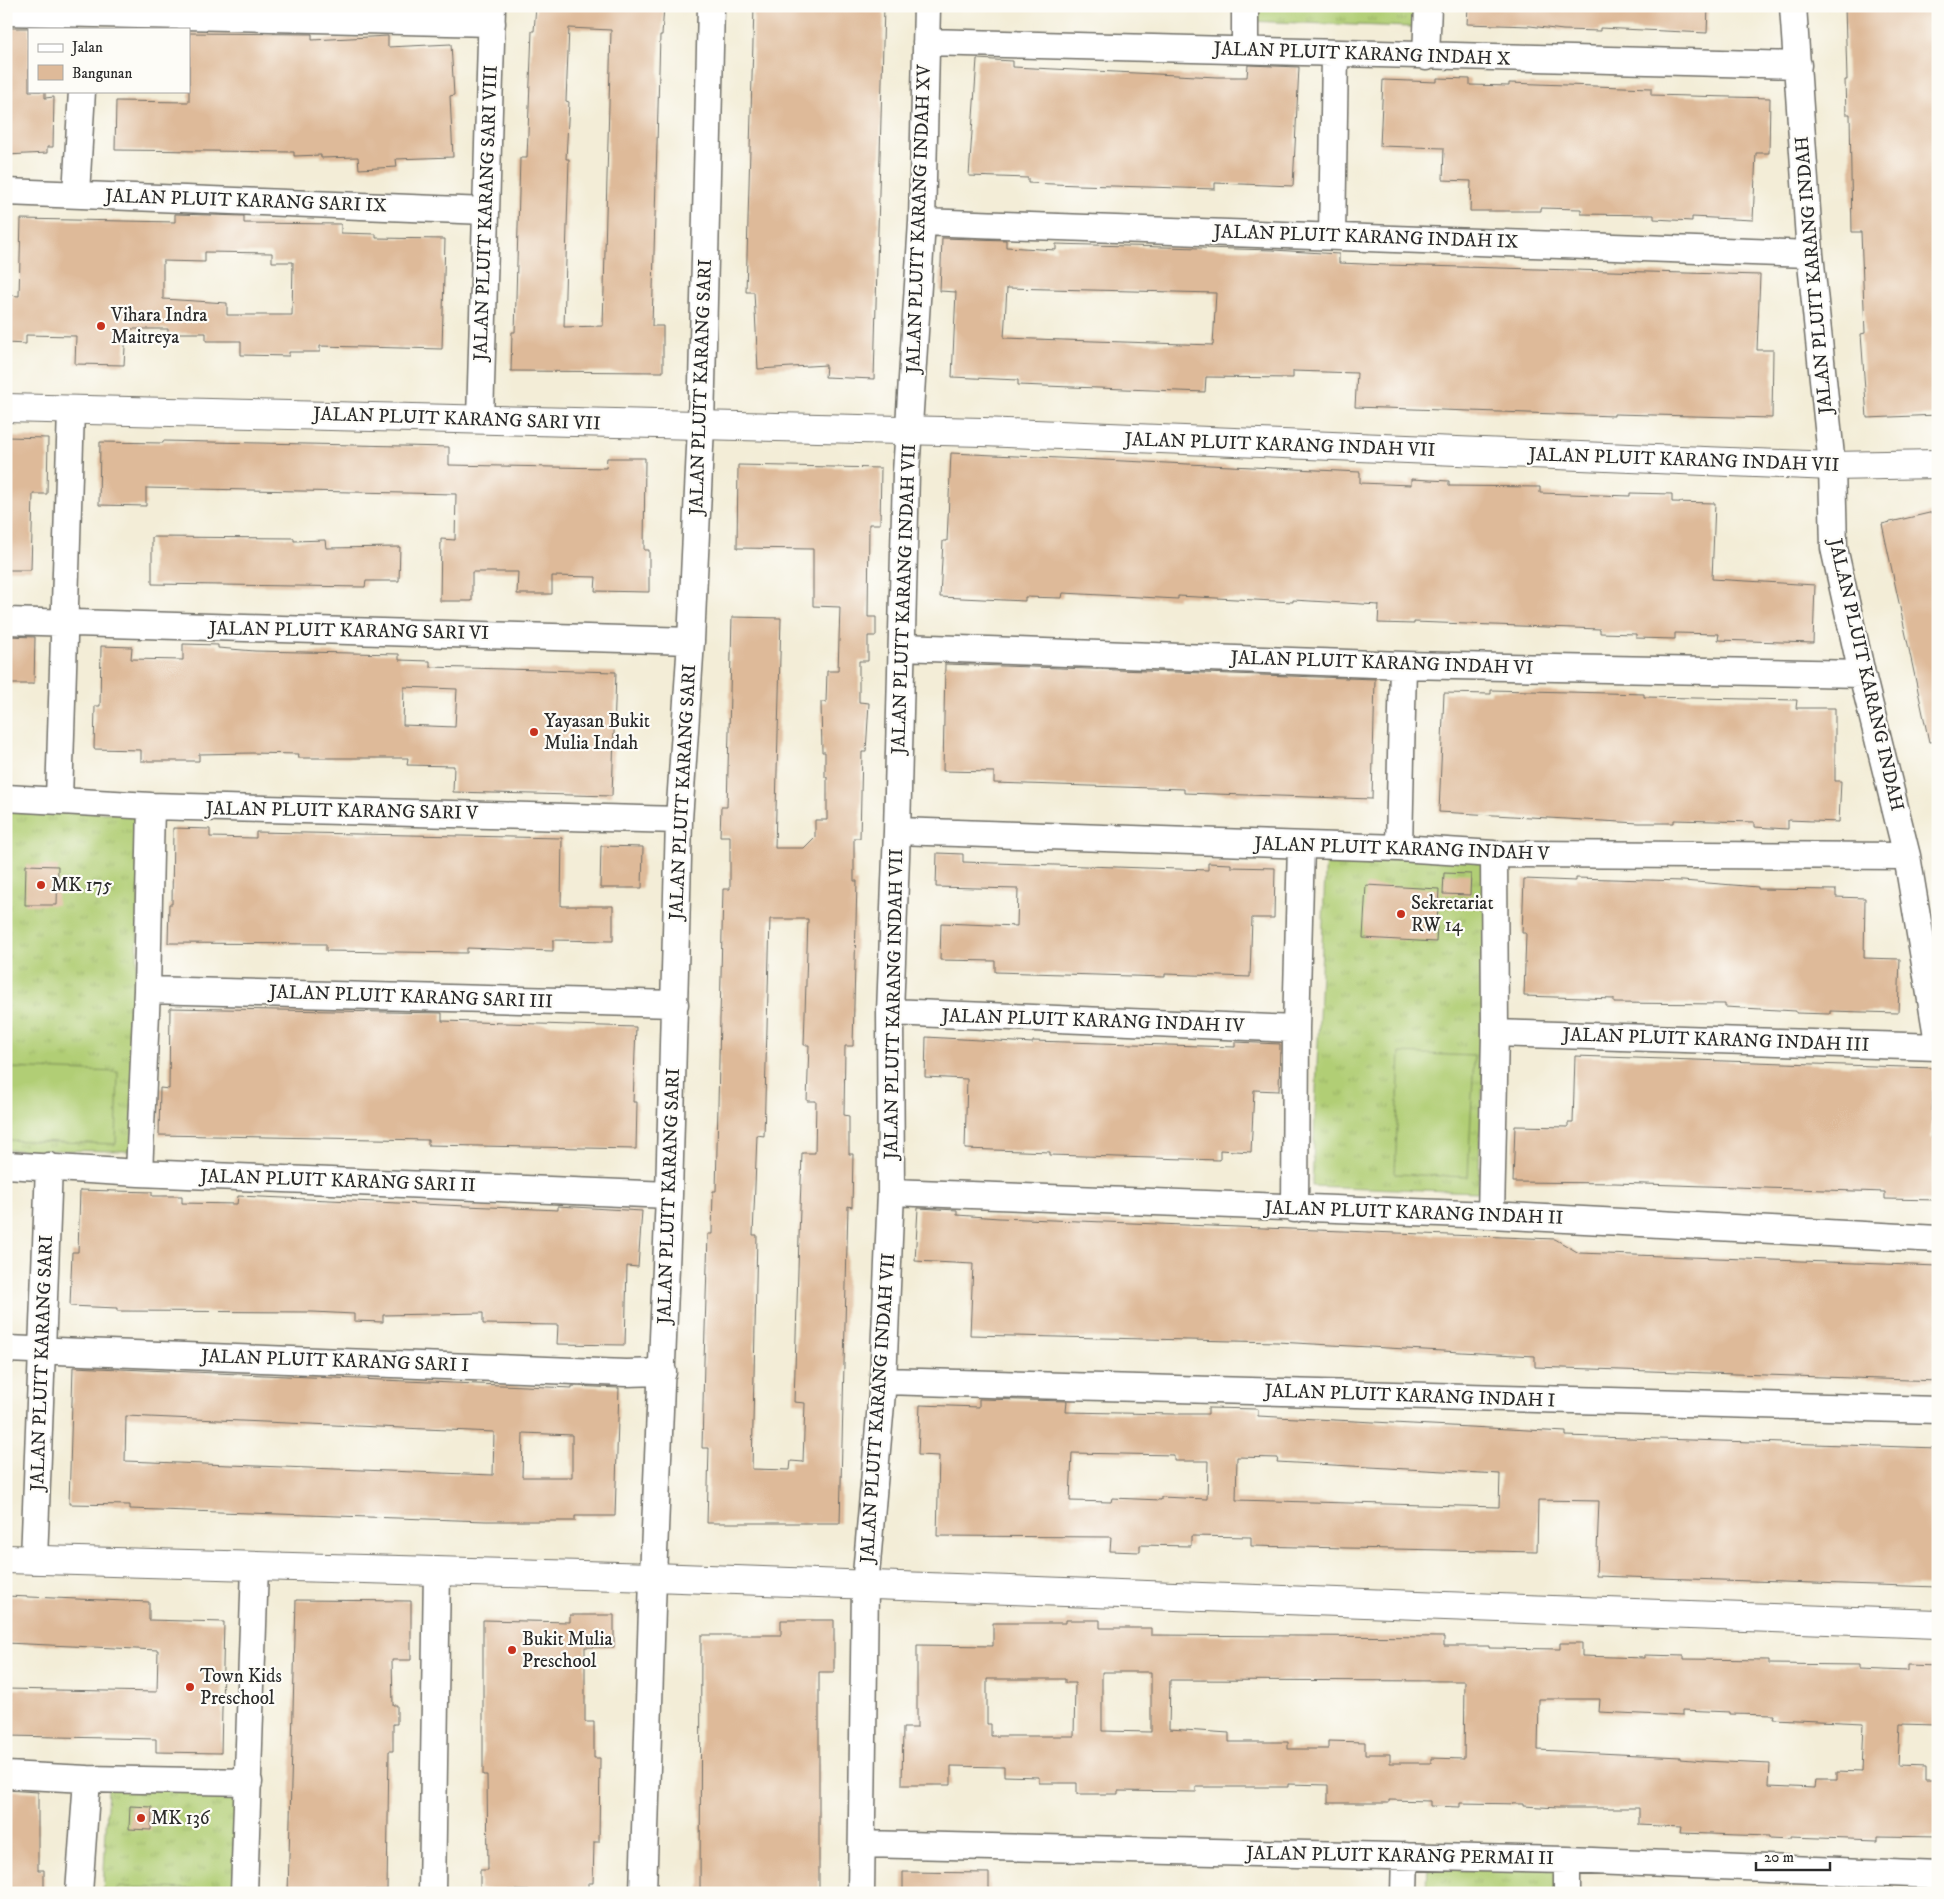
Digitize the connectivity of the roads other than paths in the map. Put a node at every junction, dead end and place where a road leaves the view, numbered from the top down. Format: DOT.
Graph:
graph roads {
  1 [pos="711,6"];
  2 [pos="927,6"];
  3 [pos="1245,6"];
  4 [pos="1428,6"];
  5 [pos="1793,6"];
  6 [pos="6,12"];
  7 [pos="187,12"];
  8 [pos="492,15"];
  9 [pos="86,21"];
  10 [pos="926,42"];
  11 [pos="1245,49"];
  12 [pos="1335,54"];
  13 [pos="1426,57"];
  14 [pos="1798,65"];
  15 [pos="82,92"];
  16 [pos="6,192"];
  17 [pos="76,194"];
  18 [pos="486,211"];
  19 [pos="922,222"];
  20 [pos="1332,236"];
  21 [pos="1810,254"];
  22 [pos="6,408"];
  23 [pos="71,410"];
  24 [pos="480,419"];
  25 [pos="701,426"];
  26 [pos="908,431"];
  27 [pos="1938,464"];
  28 [pos="1832,466"];
  29 [pos="6,621"];
  30 [pos="64,623"];
  31 [pos="691,641"];
  32 [pos="902,647"];
  33 [pos="1403,665"];
  34 [pos="1862,674"];
  35 [pos="6,798"];
  36 [pos="59,799"];
  37 [pos="151,806"];
  38 [pos="679,820"];
  39 [pos="897,831"];
  40 [pos="1301,846"];
  41 [pos="1399,848"];
  42 [pos="1494,854"];
  43 [pos="1907,856"];
  44 [pos="147,990"];
  45 [pos="675,1004"];
  46 [pos="890,1012"];
  47 [pos="1296,1029"];
  48 [pos="1495,1033"];
  49 [pos="1938,1042"];
  50 [pos="1938,1046"];
  51 [pos="6,1165"];
  52 [pos="48,1166"];
  53 [pos="139,1173"];
  54 [pos="891,1192"];
  55 [pos="670,1195"];
  56 [pos="1295,1209"];
  57 [pos="1491,1215"];
  58 [pos="1938,1239"];
  59 [pos="6,1348"];
  60 [pos="41,1350"];
  61 [pos="663,1372"];
  62 [pos="883,1381"];
  63 [pos="1938,1410"];
  64 [pos="6,1559"];
  65 [pos="34,1560"];
  66 [pos="255,1566"];
  67 [pos="437,1571"];
  68 [pos="653,1577"];
  69 [pos="866,1586"];
  70 [pos="1938,1624"];
  71 [pos="6,1775"];
  72 [pos="87,1779"];
  73 [pos="249,1782"];
  74 [pos="862,1844"];
  75 [pos="1405,1856"];
  76 [pos="1567,1860"];
  77 [pos="1938,1875"];
  78 [pos="79,1893"];
  79 [pos="244,1893"];
  80 [pos="432,1893"];
  81 [pos="644,1893"];
  82 [pos="861,1893"];
  83 [pos="1404,1893"];
  84 [pos="1567,1893"];
  1 -- 25 [label="street, JALAN PLUIT KARANG SARI"];
  2 -- 10 [label="street, JALAN PLUIT KARANG INDAH XV"];
  3 -- 11 [label="street"];
  4 -- 13 [label="street"];
  5 -- 14 [label="street, JALAN PLUIT KARANG INDAH"];
  6 -- 9 [label="street"];
  7 -- 8 [label="street"];
  7 -- 9 [label="street"];
  8 -- 18 [label="street, JALAN PLUIT KARANG SARI VIII"];
  10 -- 11 [label="street, JALAN PLUIT KARANG INDAH X"];
  10 -- 19 [label="street, JALAN PLUIT KARANG INDAH XV"];
  11 -- 12 [label="street, JALAN PLUIT KARANG INDAH X"];
  12 -- 13 [label="street, JALAN PLUIT KARANG INDAH X"];
  12 -- 20 [label="street"];
  13 -- 14 [label="street, JALAN PLUIT KARANG INDAH X"];
  14 -- 21 [label="street, JALAN PLUIT KARANG INDAH"];
  15 -- 17 [label="street"];
  16 -- 17 [label="street, JALAN PLUIT KARANG SARI IX"];
  17 -- 18 [label="street, JALAN PLUIT KARANG SARI IX"];
  18 -- 24 [label="street, JALAN PLUIT KARANG SARI VIII"];
  19 -- 20 [label="street, JALAN PLUIT KARANG INDAH IX"];
  19 -- 26 [label="street, JALAN PLUIT KARANG INDAH XV"];
  20 -- 21 [label="street, JALAN PLUIT KARANG INDAH IX"];
  21 -- 28 [label="street, JALAN PLUIT KARANG INDAH"];
  22 -- 23 [label="street, JALAN PLUIT KARANG SARI VII"];
  23 -- 24 [label="street, JALAN PLUIT KARANG SARI VII"];
  23 -- 30 [label="street"];
  24 -- 25 [label="street, JALAN PLUIT KARANG SARI VII"];
  25 -- 26 [label="street, JALAN PLUIT KARANG SARI VII"];
  25 -- 31 [label="street, JALAN PLUIT KARANG SARI"];
  26 -- 28 [label="street, JALAN PLUIT KARANG INDAH VII"];
  26 -- 32 [label="street, JALAN PLUIT KARANG INDAH VII"];
  27 -- 28 [label="street, JALAN PLUIT KARANG INDAH VII"];
  28 -- 34 [label="street, JALAN PLUIT KARANG INDAH"];
  29 -- 30 [label="street, JALAN PLUIT KARANG SARI VI"];
  30 -- 31 [label="street, JALAN PLUIT KARANG SARI VI"];
  30 -- 36 [label="street"];
  31 -- 38 [label="street, JALAN PLUIT KARANG SARI"];
  32 -- 33 [label="street, JALAN PLUIT KARANG INDAH VI"];
  32 -- 39 [label="street, JALAN PLUIT KARANG INDAH VII"];
  33 -- 34 [label="street, JALAN PLUIT KARANG INDAH VI"];
  33 -- 41 [label="street"];
  34 -- 43 [label="street, JALAN PLUIT KARANG INDAH"];
  35 -- 36 [label="street, JALAN PLUIT KARANG SARI V"];
  36 -- 37 [label="street, JALAN PLUIT KARANG SARI V"];
  37 -- 38 [label="street, JALAN PLUIT KARANG SARI V"];
  37 -- 44 [label="street"];
  38 -- 45 [label="street, JALAN PLUIT KARANG SARI"];
  39 -- 40 [label="street, JALAN PLUIT KARANG INDAH V"];
  39 -- 46 [label="street, JALAN PLUIT KARANG INDAH VII"];
  40 -- 41 [label="street, JALAN PLUIT KARANG INDAH V"];
  40 -- 47 [label="street"];
  41 -- 42 [label="street, JALAN PLUIT KARANG INDAH V"];
  42 -- 43 [label="street, JALAN PLUIT KARANG INDAH V"];
  42 -- 48 [label="street"];
  43 -- 49 [label="street, JALAN PLUIT KARANG INDAH"];
  44 -- 45 [label="street, JALAN PLUIT KARANG SARI III"];
  44 -- 53 [label="street"];
  45 -- 55 [label="street, JALAN PLUIT KARANG SARI"];
  46 -- 47 [label="street, JALAN PLUIT KARANG INDAH IV"];
  46 -- 54 [label="street, JALAN PLUIT KARANG INDAH VII"];
  47 -- 56 [label="street"];
  48 -- 50 [label="street, JALAN PLUIT KARANG INDAH III"];
  48 -- 57 [label="street"];
  51 -- 52 [label="street, JALAN PLUIT KARANG SARI II"];
  52 -- 53 [label="street, JALAN PLUIT KARANG SARI II"];
  52 -- 60 [label="street, JALAN PLUIT KARANG SARI"];
  53 -- 55 [label="street, JALAN PLUIT KARANG SARI II"];
  54 -- 56 [label="street, JALAN PLUIT KARANG INDAH II"];
  54 -- 62 [label="street, JALAN PLUIT KARANG INDAH VII"];
  55 -- 61 [label="street, JALAN PLUIT KARANG SARI"];
  56 -- 57 [label="street, JALAN PLUIT KARANG INDAH II"];
  57 -- 58 [label="street, JALAN PLUIT KARANG INDAH II"];
  59 -- 60 [label="street, JALAN PLUIT KARANG SARI I"];
  60 -- 61 [label="street, JALAN PLUIT KARANG SARI I"];
  60 -- 65 [label="street, JALAN PLUIT KARANG SARI"];
  61 -- 68 [label="street, JALAN PLUIT KARANG SARI"];
  62 -- 63 [label="street, JALAN PLUIT KARANG INDAH I"];
  62 -- 69 [label="street, JALAN PLUIT KARANG INDAH VII"];
  64 -- 65 [label="street"];
  65 -- 66 [label="street"];
  66 -- 67 [label="street"];
  66 -- 73 [label="street"];
  67 -- 68 [label="street"];
  67 -- 80 [label="street"];
  68 -- 69 [label="street"];
  68 -- 81 [label="street, JALAN PLUIT KARANG SARI"];
  69 -- 70 [label="street"];
  69 -- 74 [label="street, JALAN PLUIT KARANG INDAH VII"];
  71 -- 72 [label="street"];
  72 -- 73 [label="street"];
  72 -- 78 [label="street"];
  73 -- 79 [label="street"];
  74 -- 75 [label="street, JALAN PLUIT KARANG PERMAI II"];
  74 -- 82 [label="street, JALAN PLUIT KARANG INDAH VII"];
  75 -- 76 [label="street, JALAN PLUIT KARANG PERMAI II"];
  75 -- 83 [label="street"];
  76 -- 77 [label="street, JALAN PLUIT KARANG PERMAI II"];
  76 -- 84 [label="street"];
}
